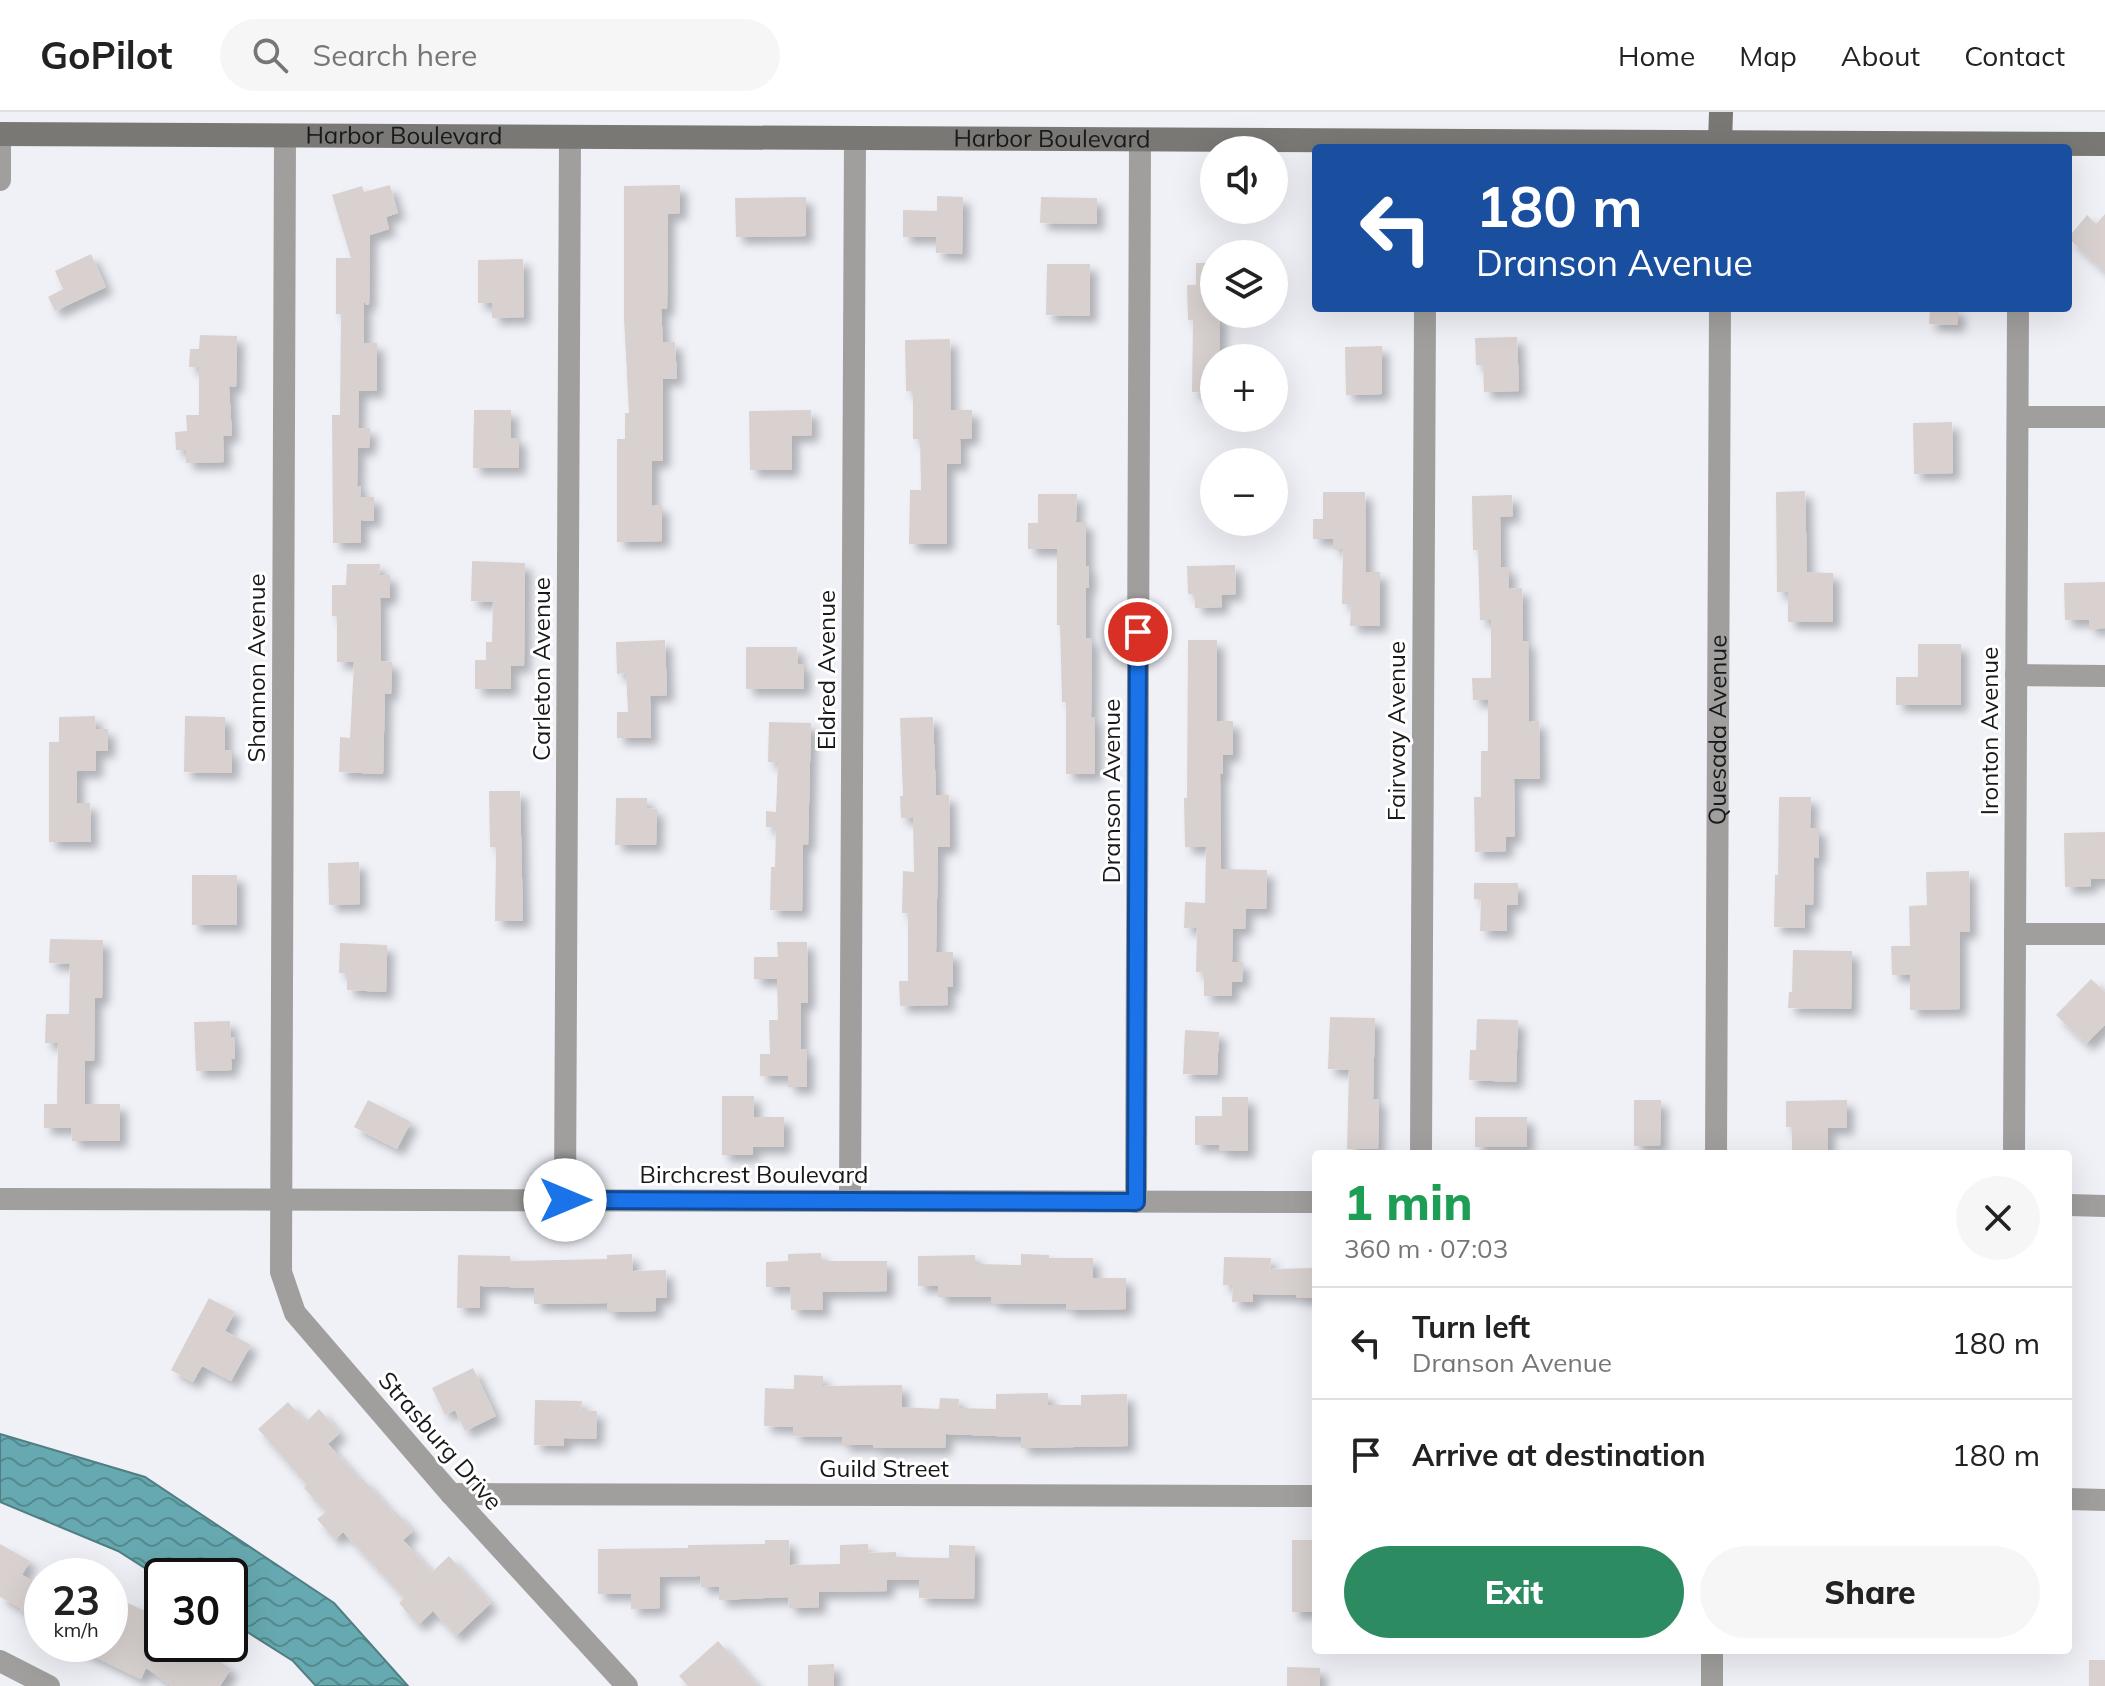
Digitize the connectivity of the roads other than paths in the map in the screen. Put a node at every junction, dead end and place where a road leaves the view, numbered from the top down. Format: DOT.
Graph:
graph roads {
  1 [pos="1721,112"];
  2 [pos="0,134"];
  3 [pos="285,136"];
  4 [pos="570,137"];
  5 [pos="855,138"];
  6 [pos="1140,140"];
  7 [pos="1369,144"];
  8 [pos="1720,144"];
  9 [pos="2105,144"];
  10 [pos="2072,145"];
  11 [pos="0,180"];
  12 [pos="1425,312"];
  13 [pos="1720,312"];
  14 [pos="2018,312"];
  15 [pos="2018,417"];
  16 [pos="2105,417"];
  17 [pos="2016,675"];
  18 [pos="2105,676"];
  19 [pos="2015,934"];
  20 [pos="2105,934"];
  21 [pos="1421,1150"];
  22 [pos="1716,1150"];
  23 [pos="2014,1150"];
  24 [pos="0,1199"];
  25 [pos="280,1200"];
  26 [pos="565,1200"];
  27 [pos="850,1201"];
  28 [pos="1136,1202"];
  29 [pos="1312,1202"];
  30 [pos="2072,1205"];
  31 [pos="2105,1206"];
  32 [pos="451,1494"];
  33 [pos="1312,1496"];
  34 [pos="2072,1499"];
  35 [pos="2105,1500"];
  36 [pos="1712,1654"];
  37 [pos="0,1661"];
  38 [pos="49,1686"];
  39 [pos="627,1686"];
  40 [pos="1712,1686"];
  1 -- 8 [label="street"];
  2 -- 3 [label="street, Harbor Boulevard"];
  2 -- 11 [label="street"];
  3 -- 4 [label="street, Harbor Boulevard"];
  3 -- 25 [label="street, Shannon Avenue"];
  4 -- 5 [label="street, Harbor Boulevard"];
  4 -- 26 [label="street, Carleton Avenue"];
  5 -- 6 [label="street, Harbor Boulevard"];
  5 -- 27 [label="street, Eldred Avenue"];
  6 -- 7 [label="street, Harbor Boulevard"];
  6 -- 28 [label="street, Dranson Avenue"];
  9 -- 10 [label="street, Harbor Boulevard"];
  12 -- 21 [label="street, Fairway Avenue"];
  13 -- 22 [label="street, Quesada Avenue"];
  14 -- 15 [label="street, Ironton Avenue"];
  15 -- 16 [label="street"];
  15 -- 17 [label="street, Ironton Avenue"];
  17 -- 18 [label="street"];
  17 -- 19 [label="street, Ironton Avenue"];
  19 -- 20 [label="street"];
  19 -- 23 [label="street, Ironton Avenue"];
  24 -- 25 [label="street, Birchcrest Boulevard"];
  25 -- 26 [label="street, Birchcrest Boulevard"];
  25 -- 32 [label="street, Strasburg Drive"];
  26 -- 27 [label="street, Birchcrest Boulevard"];
  27 -- 28 [label="street, Birchcrest Boulevard"];
  28 -- 29 [label="street, Birchcrest Boulevard"];
  30 -- 31 [label="street"];
  32 -- 33 [label="street, Guild Street"];
  32 -- 39 [label="street, Strasburg Drive"];
  34 -- 35 [label="street"];
  36 -- 40 [label="street"];
  37 -- 38 [label="street"];
}
